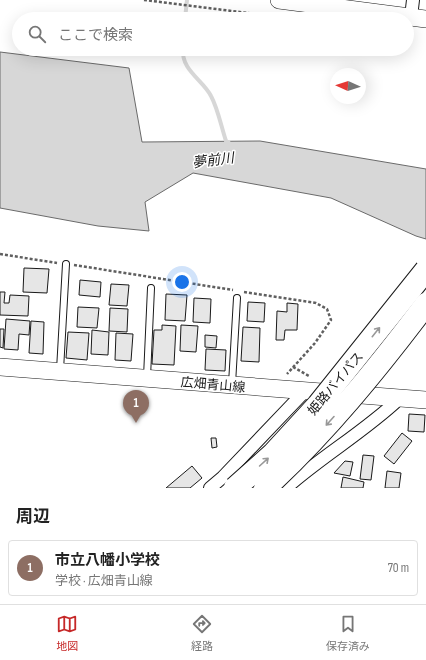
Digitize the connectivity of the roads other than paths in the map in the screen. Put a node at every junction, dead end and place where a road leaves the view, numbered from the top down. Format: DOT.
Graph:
graph roads {
  1 [pos="279,0"];
  2 [pos="417,12"];
  3 [pos="66,264"];
  4 [pos="426,270"];
  5 [pos="151,288"];
  6 [pos="237,298"];
  7 [pos="426,304"];
  8 [pos="0,367"];
  9 [pos="60,372"];
  10 [pos="147,378"];
  11 [pos="232,386"];
  12 [pos="306,390"];
  13 [pos="399,399"];
  14 [pos="426,400"];
  15 [pos="299,476"];
  16 [pos="210,488"];
  17 [pos="235,488"];
  18 [pos="265,488"];
  19 [pos="286,488"];
  20 [pos="294,488"];
  1 -- 2 [label="main road"];
  3 -- 9 [label="lane"];
  17 -- 4 [label="highway, 姫路バイパス, one-way, bridge"];
  5 -- 10 [label="lane"];
  6 -- 11 [label="lane"];
  7 -- 18 [label="highway, 姫路バイパス, one-way, bridge"];
  8 -- 9 [label="main road, 広畑青山線"];
  9 -- 10 [label="main road, 広畑青山線"];
  10 -- 11 [label="main road, 広畑青山線"];
  11 -- 12 [label="main road, 広畑青山線"];
  12 -- 13 [label="main road, 広畑青山線"];
  12 -- 16 [label="street"];
  13 -- 14 [label="main road, 広畑青山線"];
  13 -- 15 [label="street"];
  15 -- 19 [label="street"];
  15 -- 20 [label="street"];
}
